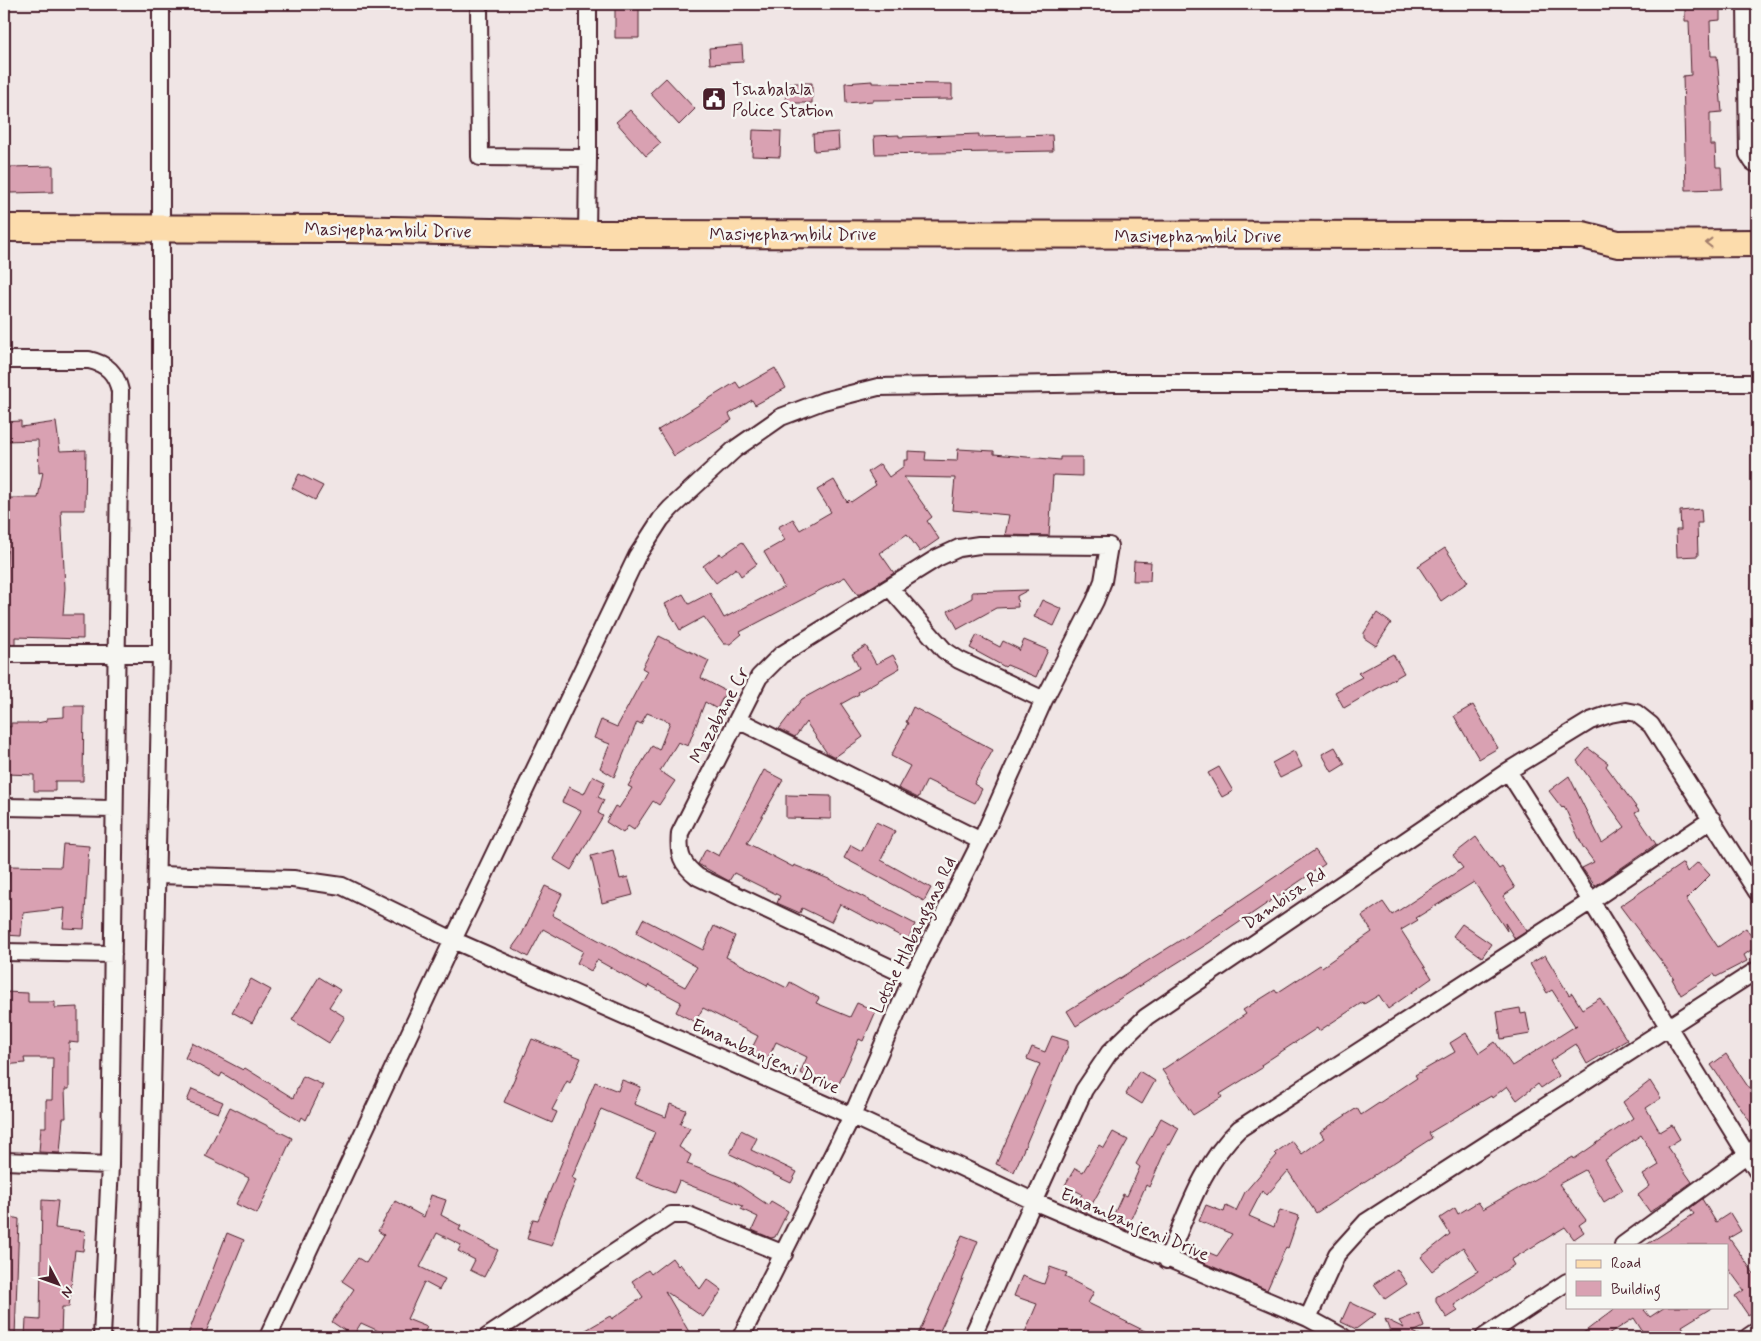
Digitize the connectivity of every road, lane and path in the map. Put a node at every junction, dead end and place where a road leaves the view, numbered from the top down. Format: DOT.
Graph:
graph roads {
  1 [pos="161,4"];
  2 [pos="479,4"];
  3 [pos="588,4"];
  4 [pos="1746,4"];
  5 [pos="1752,57"];
  6 [pos="588,158"];
  7 [pos="1757,164"];
  8 [pos="1757,226"];
  9 [pos="4,228"];
  10 [pos="161,228"];
  11 [pos="587,234"];
  12 [pos="1583,235"];
  13 [pos="1757,243"];
  14 [pos="4,360"];
  15 [pos="1757,384"];
  16 [pos="1110,546"];
  17 [pos="890,588"];
  18 [pos="4,654"];
  19 [pos="162,654"];
  20 [pos="117,655"];
  21 [pos="1044,700"];
  22 [pos="738,720"];
  23 [pos="1508,771"];
  24 [pos="4,807"];
  25 [pos="114,809"];
  26 [pos="1712,819"];
  27 [pos="981,841"];
  28 [pos="158,875"];
  29 [pos="1757,892"];
  30 [pos="1591,901"];
  31 [pos="453,940"];
  32 [pos="4,952"];
  33 [pos="113,954"];
  34 [pos="1757,970"];
  35 [pos="912,978"];
  36 [pos="1668,1028"];
  37 [pos="852,1116"];
  38 [pos="1751,1151"];
  39 [pos="4,1161"];
  40 [pos="110,1165"];
  41 [pos="1757,1171"];
  42 [pos="1032,1201"];
  43 [pos="1624,1244"];
  44 [pos="784,1254"];
  45 [pos="1167,1260"];
  46 [pos="1566,1283"];
  47 [pos="1308,1318"];
  48 [pos="1757,1331"];
  49 [pos="102,1337"];
  50 [pos="147,1337"];
  51 [pos="268,1337"];
  52 [pos="487,1337"];
  53 [pos="741,1337"];
  54 [pos="972,1337"];
  55 [pos="1343,1337"];
  56 [pos="1484,1337"];
  57 [pos="1748,1337"];
  1 -- 10 [label="street"];
  2 -- 6 [label="street"];
  3 -- 6 [label="street"];
  4 -- 5 [label="street"];
  5 -- 7 [label="street"];
  6 -- 11 [label="street"];
  8 -- 12 [label="main road, Masiyephambili Drive"];
  9 -- 10 [label="main road, Masiyephambili Drive"];
  10 -- 11 [label="main road, Masiyephambili Drive"];
  10 -- 19 [label="street"];
  11 -- 12 [label="main road, Masiyephambili Drive"];
  13 -- 12 [label="main road, Masiyephambili Drive, one-way"];
  14 -- 20 [label="street"];
  15 -- 31 [label="street"];
  16 -- 17 [label="street, Mazabane Cr"];
  16 -- 21 [label="street, Lotshe Hlabangana Rd"];
  17 -- 21 [label="street"];
  17 -- 22 [label="street, Mazabane Cr"];
  18 -- 20 [label="street"];
  19 -- 20 [label="street"];
  19 -- 28 [label="street"];
  20 -- 25 [label="street"];
  21 -- 27 [label="street, Lotshe Hlabangana Rd"];
  22 -- 27 [label="street"];
  22 -- 35 [label="street, Mazabane Cr"];
  23 -- 26 [label="street, Dambisa Rd"];
  23 -- 30 [label="street"];
  23 -- 42 [label="street, Dambisa Rd"];
  24 -- 25 [label="street"];
  25 -- 33 [label="street"];
  26 -- 29 [label="street"];
  26 -- 30 [label="street"];
  27 -- 35 [label="street, Lotshe Hlabangana Rd"];
  28 -- 31 [label="street, Emambanjeni Drive"];
  28 -- 50 [label="street"];
  30 -- 36 [label="street"];
  30 -- 45 [label="street"];
  31 -- 37 [label="street, Emambanjeni Drive"];
  31 -- 51 [label="street"];
  32 -- 33 [label="street"];
  33 -- 40 [label="street"];
  34 -- 36 [label="street"];
  35 -- 37 [label="street, Lotshe Hlabangana Rd"];
  36 -- 38 [label="street"];
  36 -- 47 [label="street"];
  37 -- 42 [label="street, Emambanjeni Drive"];
  37 -- 44 [label="street, Lotshe Hlabangana Rd"];
  38 -- 41 [label="street"];
  38 -- 43 [label="street"];
  39 -- 40 [label="street"];
  40 -- 49 [label="street"];
  42 -- 45 [label="street, Emambanjeni Drive"];
  42 -- 54 [label="street, Dambisa Rd"];
  44 -- 52 [label="street"];
  44 -- 53 [label="street, Lotshe Hlabangana Rd"];
  45 -- 47 [label="street, Emambanjeni Drive"];
  46 -- 56 [label="street"];
  47 -- 55 [label="street, Emambanjeni Drive"];
  48 -- 57 [label="street"];
}
